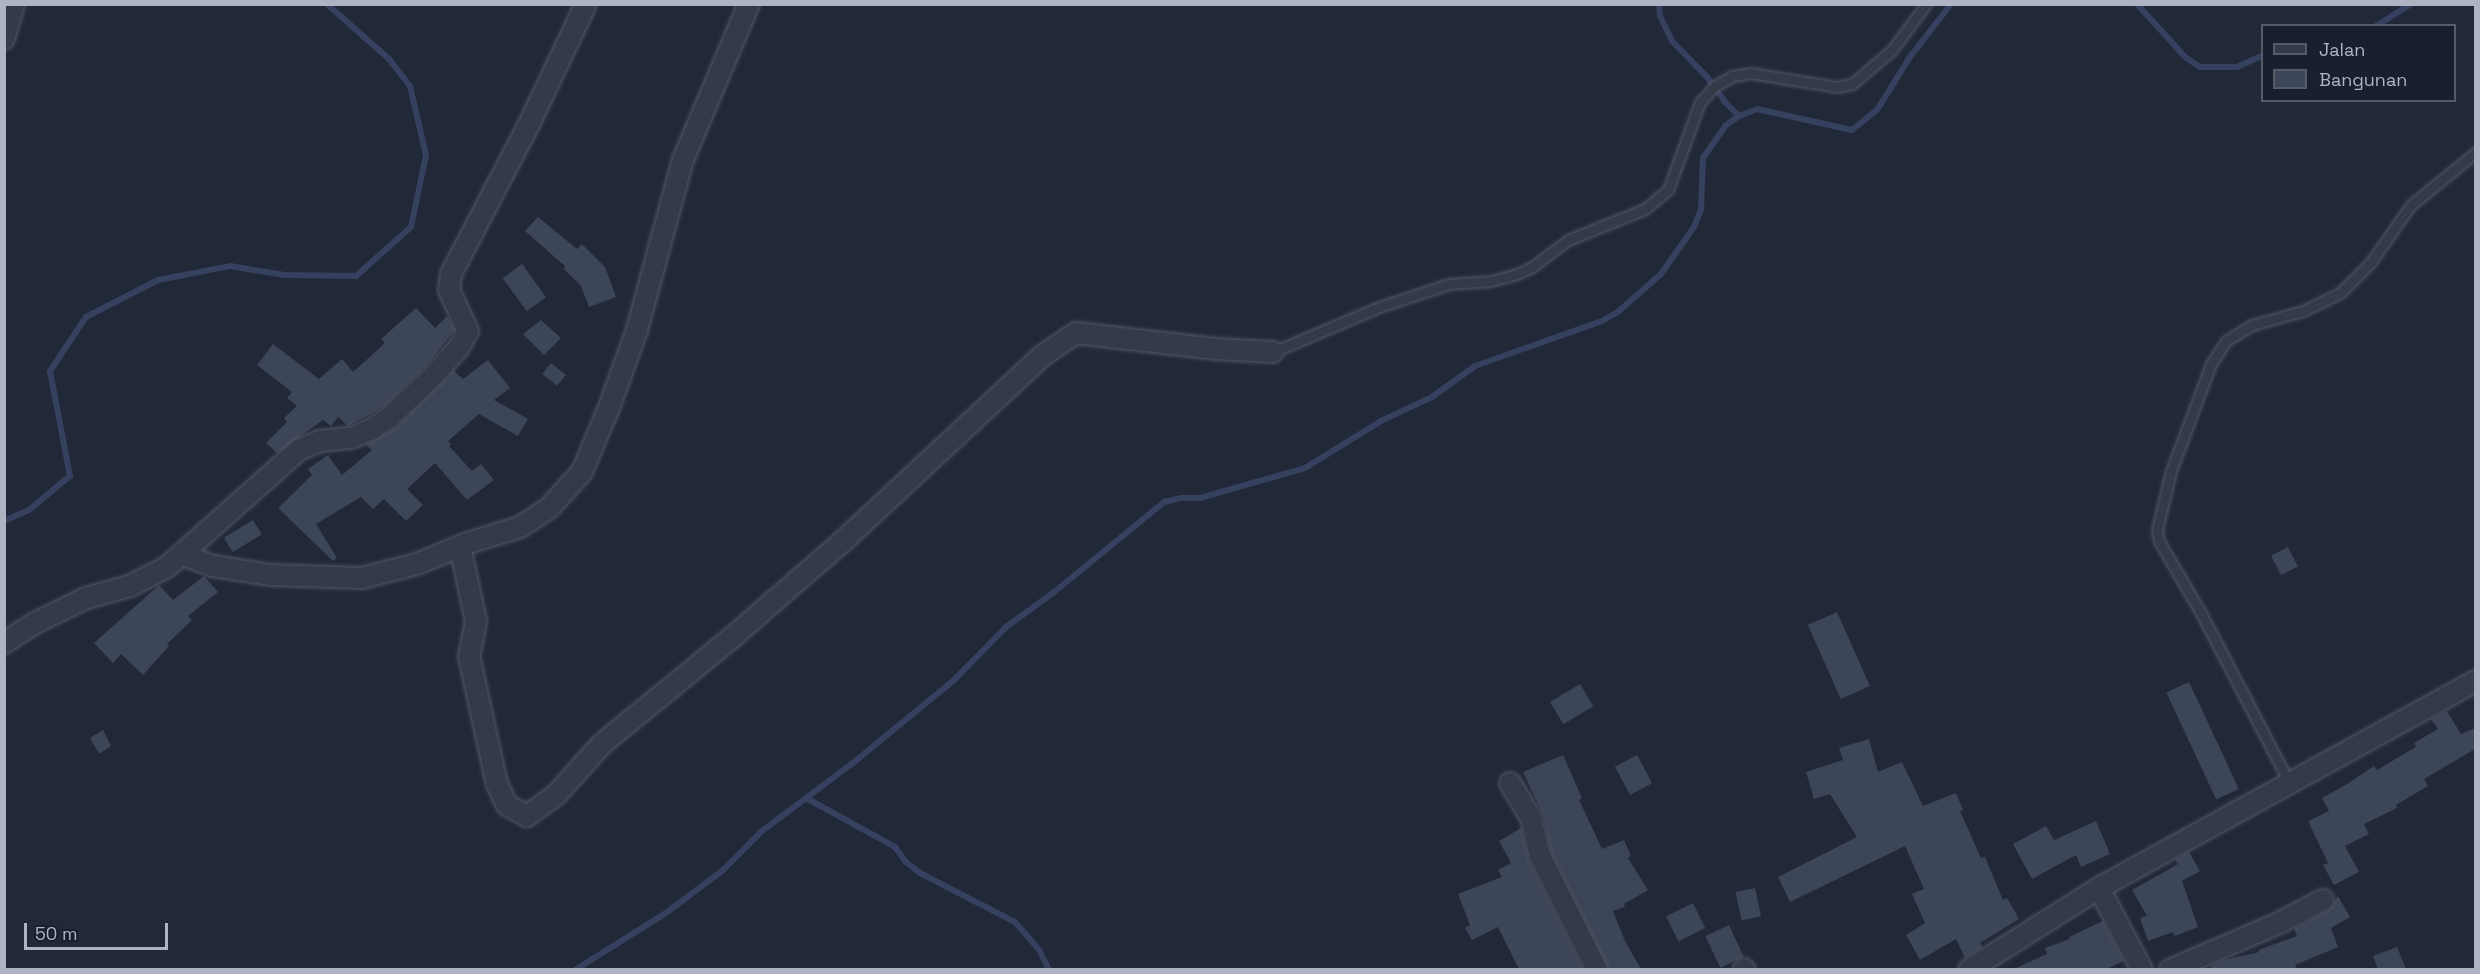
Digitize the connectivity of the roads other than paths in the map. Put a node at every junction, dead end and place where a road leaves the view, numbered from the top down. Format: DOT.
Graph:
graph roads {
  1 [pos="14,4"];
  2 [pos="586,4"];
  3 [pos="749,4"];
  4 [pos="1926,4"];
  5 [pos="4,39"];
  6 [pos="2475,152"];
  7 [pos="1273,352"];
  8 [pos="460,546"];
  9 [pos="182,554"];
  10 [pos="4,643"];
  11 [pos="2475,681"];
  12 [pos="1510,783"];
  13 [pos="2290,784"];
  14 [pos="2099,888"];
  15 [pos="2323,900"];
  16 [pos="1597,969"];
  17 [pos="1968,969"];
  18 [pos="2142,969"];
  19 [pos="2170,969"];
  1 -- 5 [label="street"];
  2 -- 9 [label="street"];
  3 -- 8 [label="street"];
  4 -- 7 [label="lane"];
  6 -- 13 [label="lane"];
  7 -- 8 [label="street"];
  8 -- 9 [label="street"];
  9 -- 10 [label="street"];
  11 -- 13 [label="street"];
  12 -- 16 [label="street"];
  13 -- 14 [label="street"];
  14 -- 17 [label="street"];
  14 -- 18 [label="street"];
  15 -- 19 [label="street"];
}
